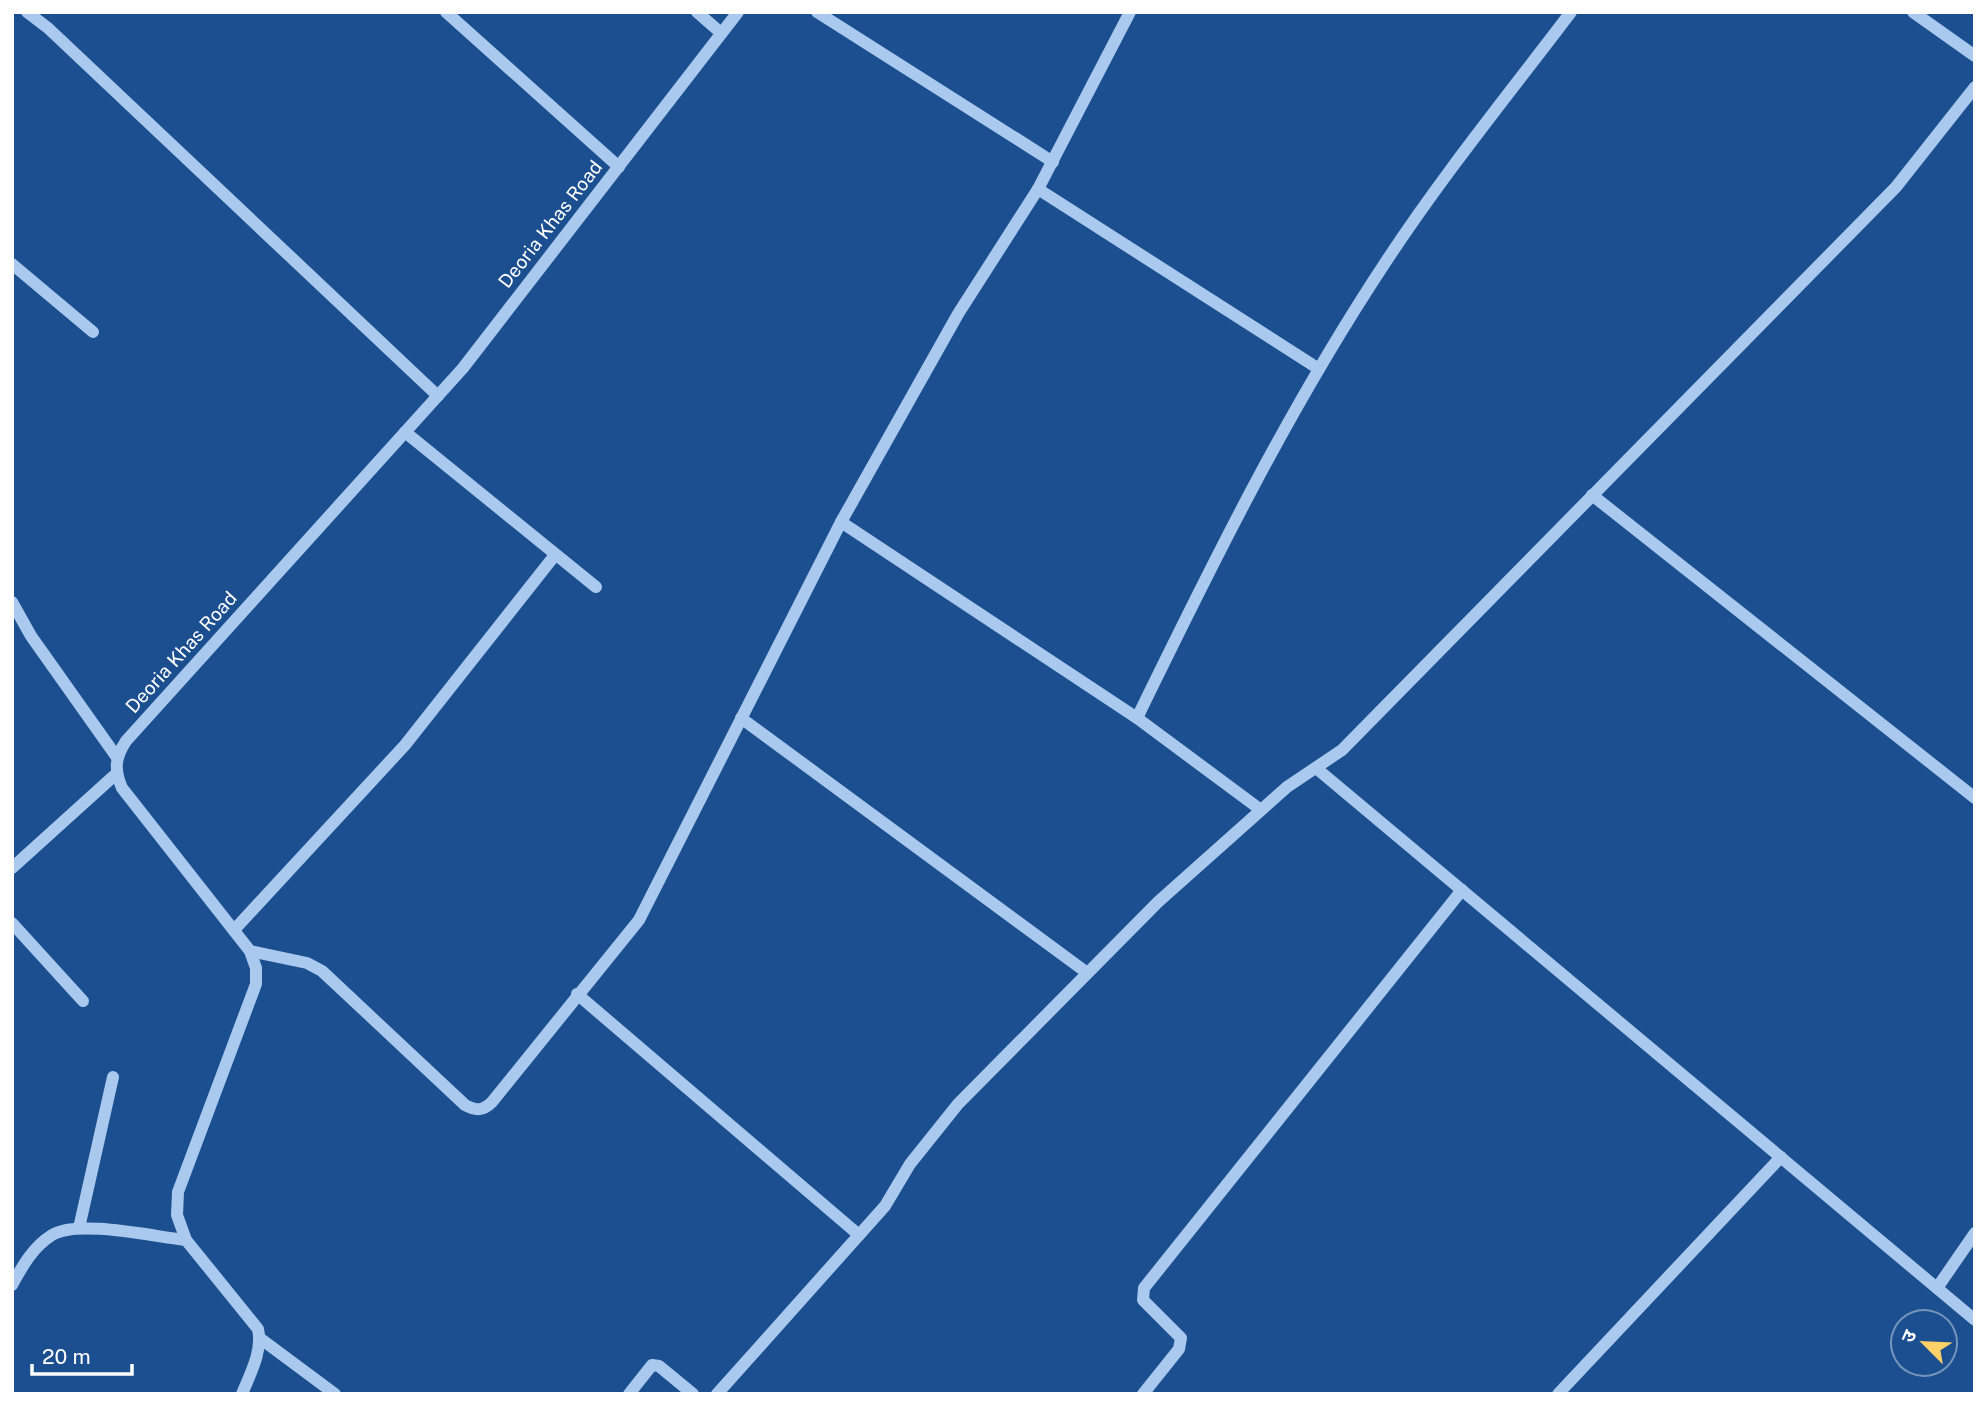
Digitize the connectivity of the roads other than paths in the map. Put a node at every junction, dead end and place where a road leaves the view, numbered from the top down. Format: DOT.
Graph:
graph roads {
  1 [pos="27,12"];
  2 [pos="446,12"];
  3 [pos="697,12"];
  4 [pos="738,12"];
  5 [pos="817,12"];
  6 [pos="1130,12"];
  7 [pos="1571,12"];
  8 [pos="1913,12"];
  9 [pos="721,33"];
  10 [pos="1975,55"];
  11 [pos="1975,88"];
  12 [pos="1053,162"];
  13 [pos="619,167"];
  14 [pos="1038,189"];
  15 [pos="12,264"];
  16 [pos="93,332"];
  17 [pos="1318,369"];
  18 [pos="438,396"];
  19 [pos="405,432"];
  20 [pos="1592,495"];
  21 [pos="841,522"];
  22 [pos="555,555"];
  23 [pos="596,587"];
  24 [pos="12,602"];
  25 [pos="741,718"];
  26 [pos="1137,718"];
  27 [pos="116,756"];
  28 [pos="1316,768"];
  29 [pos="116,774"];
  30 [pos="1975,797"];
  31 [pos="1261,810"];
  32 [pos="12,868"];
  33 [pos="1462,890"];
  34 [pos="12,923"];
  35 [pos="234,930"];
  36 [pos="250,951"];
  37 [pos="1086,972"];
  38 [pos="577,994"];
  39 [pos="83,1002"];
  40 [pos="113,1077"];
  41 [pos="1781,1157"];
  42 [pos="79,1228"];
  43 [pos="1975,1233"];
  44 [pos="859,1235"];
  45 [pos="186,1240"];
  46 [pos="12,1284"];
  47 [pos="1937,1288"];
  48 [pos="1975,1320"];
  49 [pos="261,1339"];
  50 [pos="1562,1393"];
  51 [pos="242,1394"];
  52 [pos="335,1394"];
  53 [pos="629,1394"];
  54 [pos="693,1394"];
  55 [pos="717,1394"];
  56 [pos="1143,1394"];
  1 -- 18 [label="street"];
  2 -- 13 [label="street"];
  3 -- 9 [label="street"];
  4 -- 9 [label="street, Deoria Khas Road"];
  5 -- 12 [label="street"];
  6 -- 12 [label="street"];
  7 -- 17 [label="street"];
  8 -- 10 [label="street"];
  9 -- 13 [label="street, Deoria Khas Road"];
  11 -- 20 [label="street"];
  12 -- 14 [label="street"];
  13 -- 18 [label="street, Deoria Khas Road"];
  14 -- 17 [label="street"];
  14 -- 21 [label="street"];
  15 -- 16 [label="street"];
  17 -- 26 [label="street"];
  18 -- 19 [label="street, Deoria Khas Road"];
  19 -- 22 [label="street"];
  19 -- 27 [label="street, Deoria Khas Road"];
  20 -- 28 [label="street"];
  20 -- 30 [label="street"];
  21 -- 25 [label="street"];
  21 -- 26 [label="street"];
  22 -- 23 [label="street"];
  22 -- 35 [label="street"];
  24 -- 27 [label="street"];
  25 -- 37 [label="street"];
  25 -- 38 [label="street"];
  26 -- 31 [label="street"];
  27 -- 29 [label="street"];
  28 -- 31 [label="street"];
  28 -- 33 [label="street"];
  29 -- 32 [label="street"];
  29 -- 35 [label="street"];
  31 -- 37 [label="street"];
  33 -- 41 [label="street"];
  33 -- 56 [label="street"];
  34 -- 39 [label="street"];
  35 -- 36 [label="street"];
  36 -- 38 [label="street"];
  36 -- 45 [label="street"];
  37 -- 44 [label="street"];
  38 -- 44 [label="street"];
  40 -- 42 [label="street"];
  41 -- 47 [label="street"];
  41 -- 50 [label="street"];
  42 -- 45 [label="street"];
  42 -- 46 [label="street"];
  43 -- 47 [label="street"];
  44 -- 55 [label="street"];
  45 -- 49 [label="street"];
  47 -- 48 [label="street"];
  49 -- 51 [label="street"];
  49 -- 52 [label="street"];
  53 -- 54 [label="street"];
}
